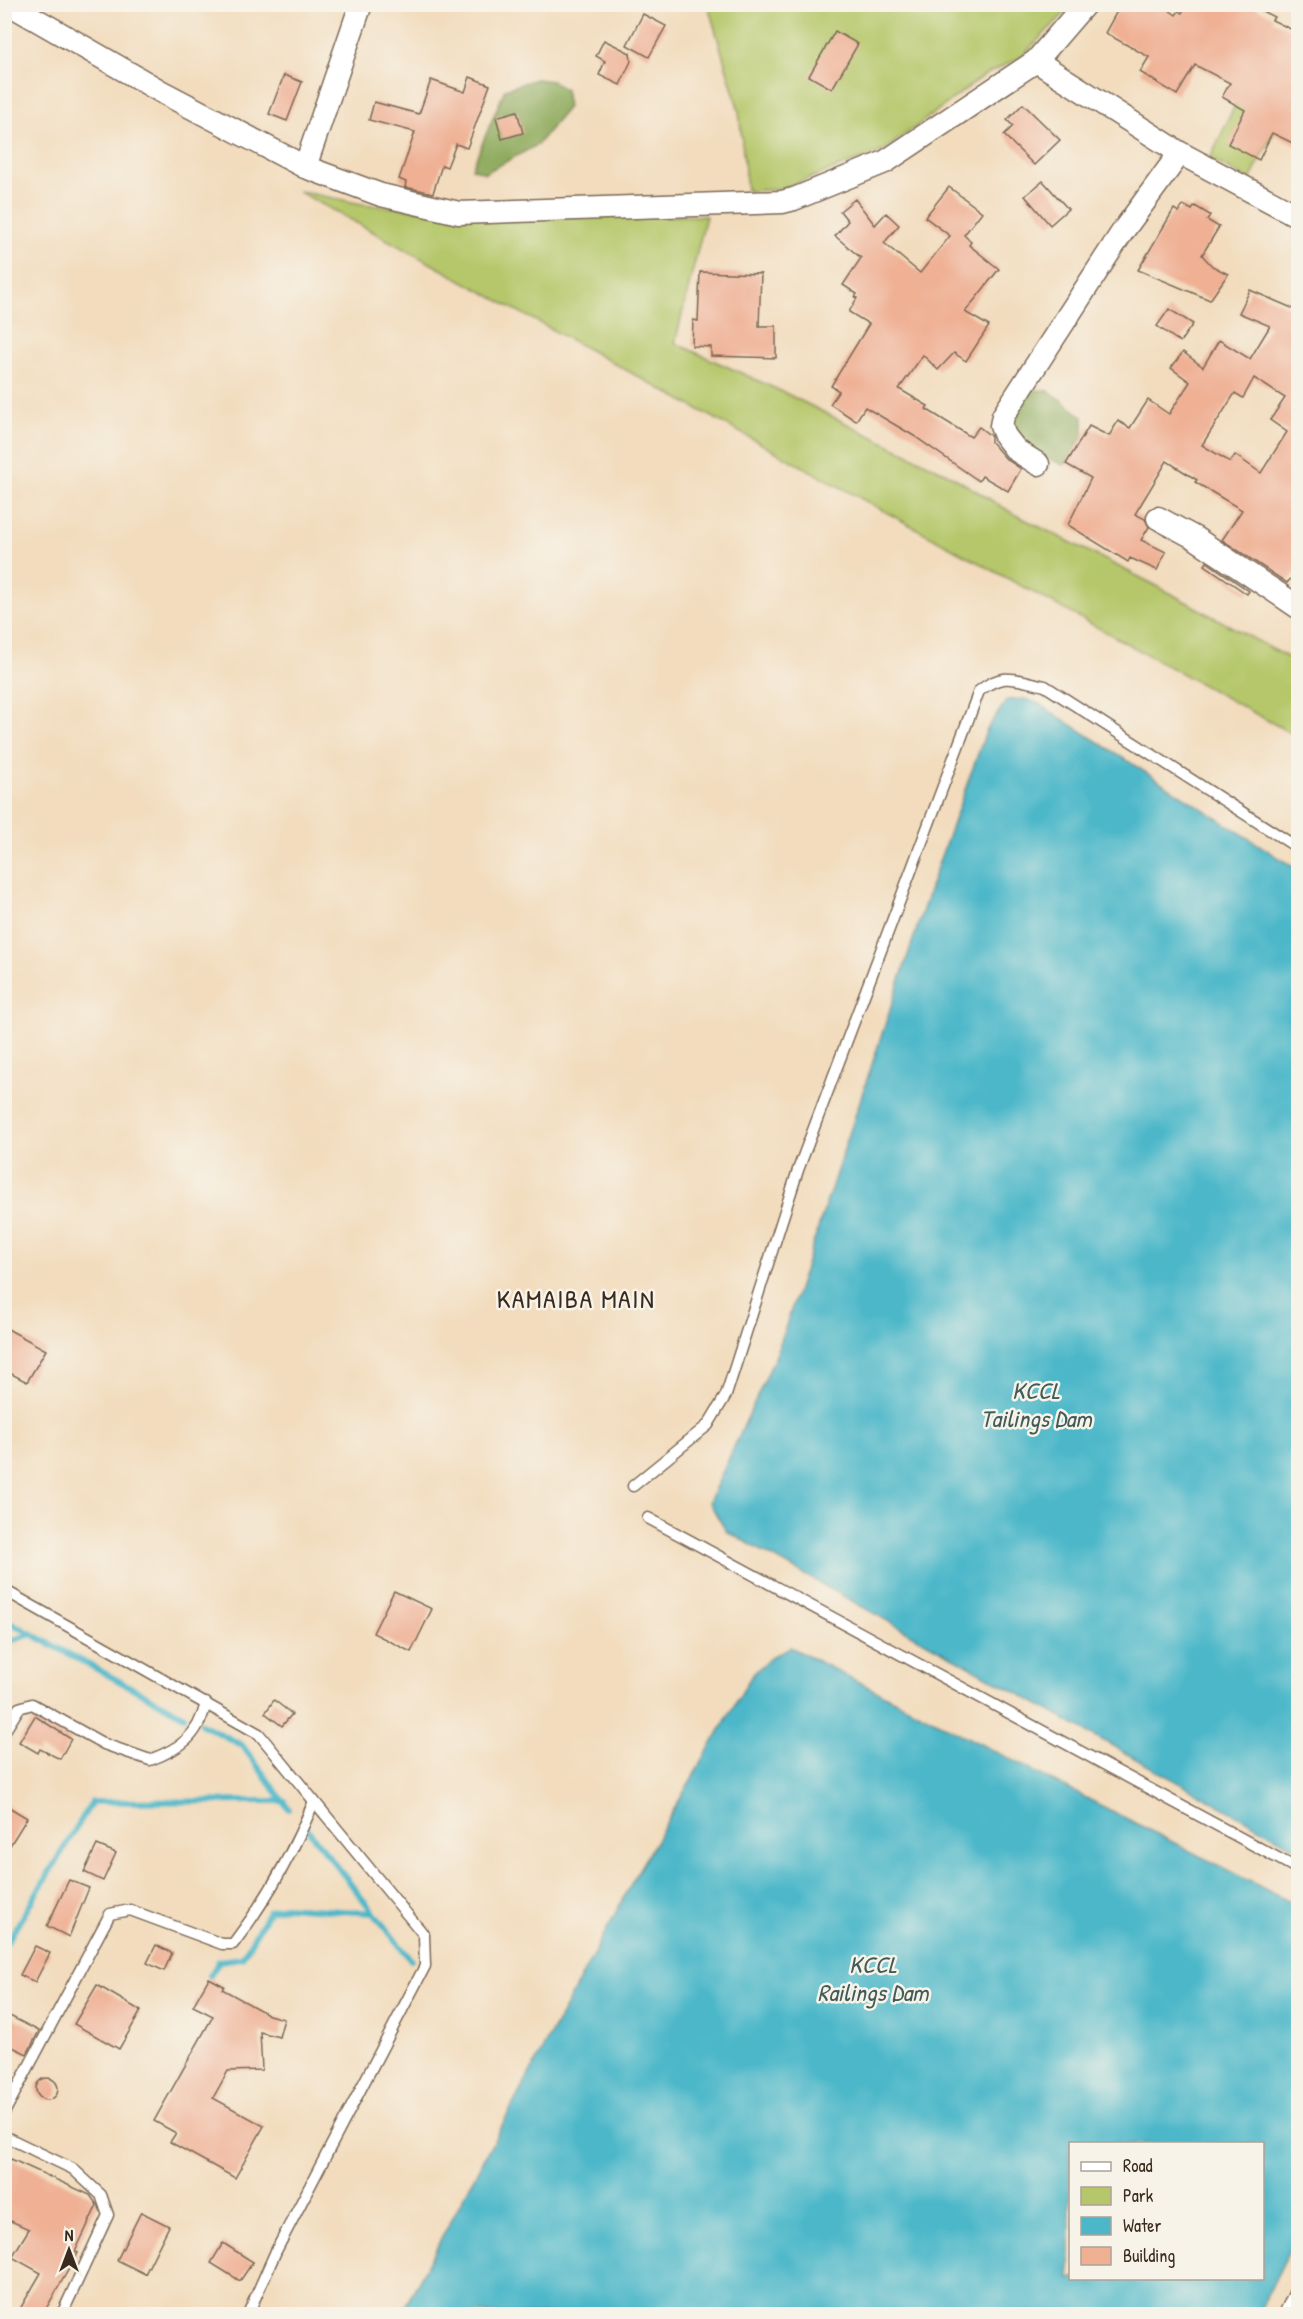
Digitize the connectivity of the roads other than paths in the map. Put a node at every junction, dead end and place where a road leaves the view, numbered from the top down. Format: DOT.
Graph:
graph roads {
  1 [pos="9,4"];
  2 [pos="361,4"];
  3 [pos="1085,4"];
  4 [pos="1036,61"];
  5 [pos="1180,153"];
  6 [pos="305,167"];
  7 [pos="1299,216"];
  8 [pos="1038,464"];
  9 [pos="1158,518"];
  10 [pos="1298,612"];
  11 [pos="1299,848"];
  12 [pos="633,1486"];
  13 [pos="648,1518"];
  14 [pos="5,1592"];
  15 [pos="206,1703"];
  16 [pos="4,1732"];
  17 [pos="314,1801"];
  18 [pos="1299,1869"];
  19 [pos="4,2113"];
  20 [pos="4,2136"];
  21 [pos="1299,2285"];
  22 [pos="62,2314"];
  23 [pos="248,2314"];
  24 [pos="1284,2314"];
  1 -- 6 [label="street"];
  2 -- 6 [label="street"];
  3 -- 4 [label="street"];
  4 -- 5 [label="street"];
  4 -- 6 [label="street"];
  5 -- 7 [label="street"];
  5 -- 8 [label="street"];
  9 -- 10 [label="street"];
  11 -- 12 [label="lane"];
  13 -- 18 [label="lane"];
  14 -- 15 [label="lane"];
  15 -- 16 [label="lane"];
  15 -- 17 [label="lane"];
  17 -- 19 [label="lane"];
  17 -- 23 [label="lane"];
  20 -- 22 [label="lane"];
  21 -- 24 [label="lane"];
}
